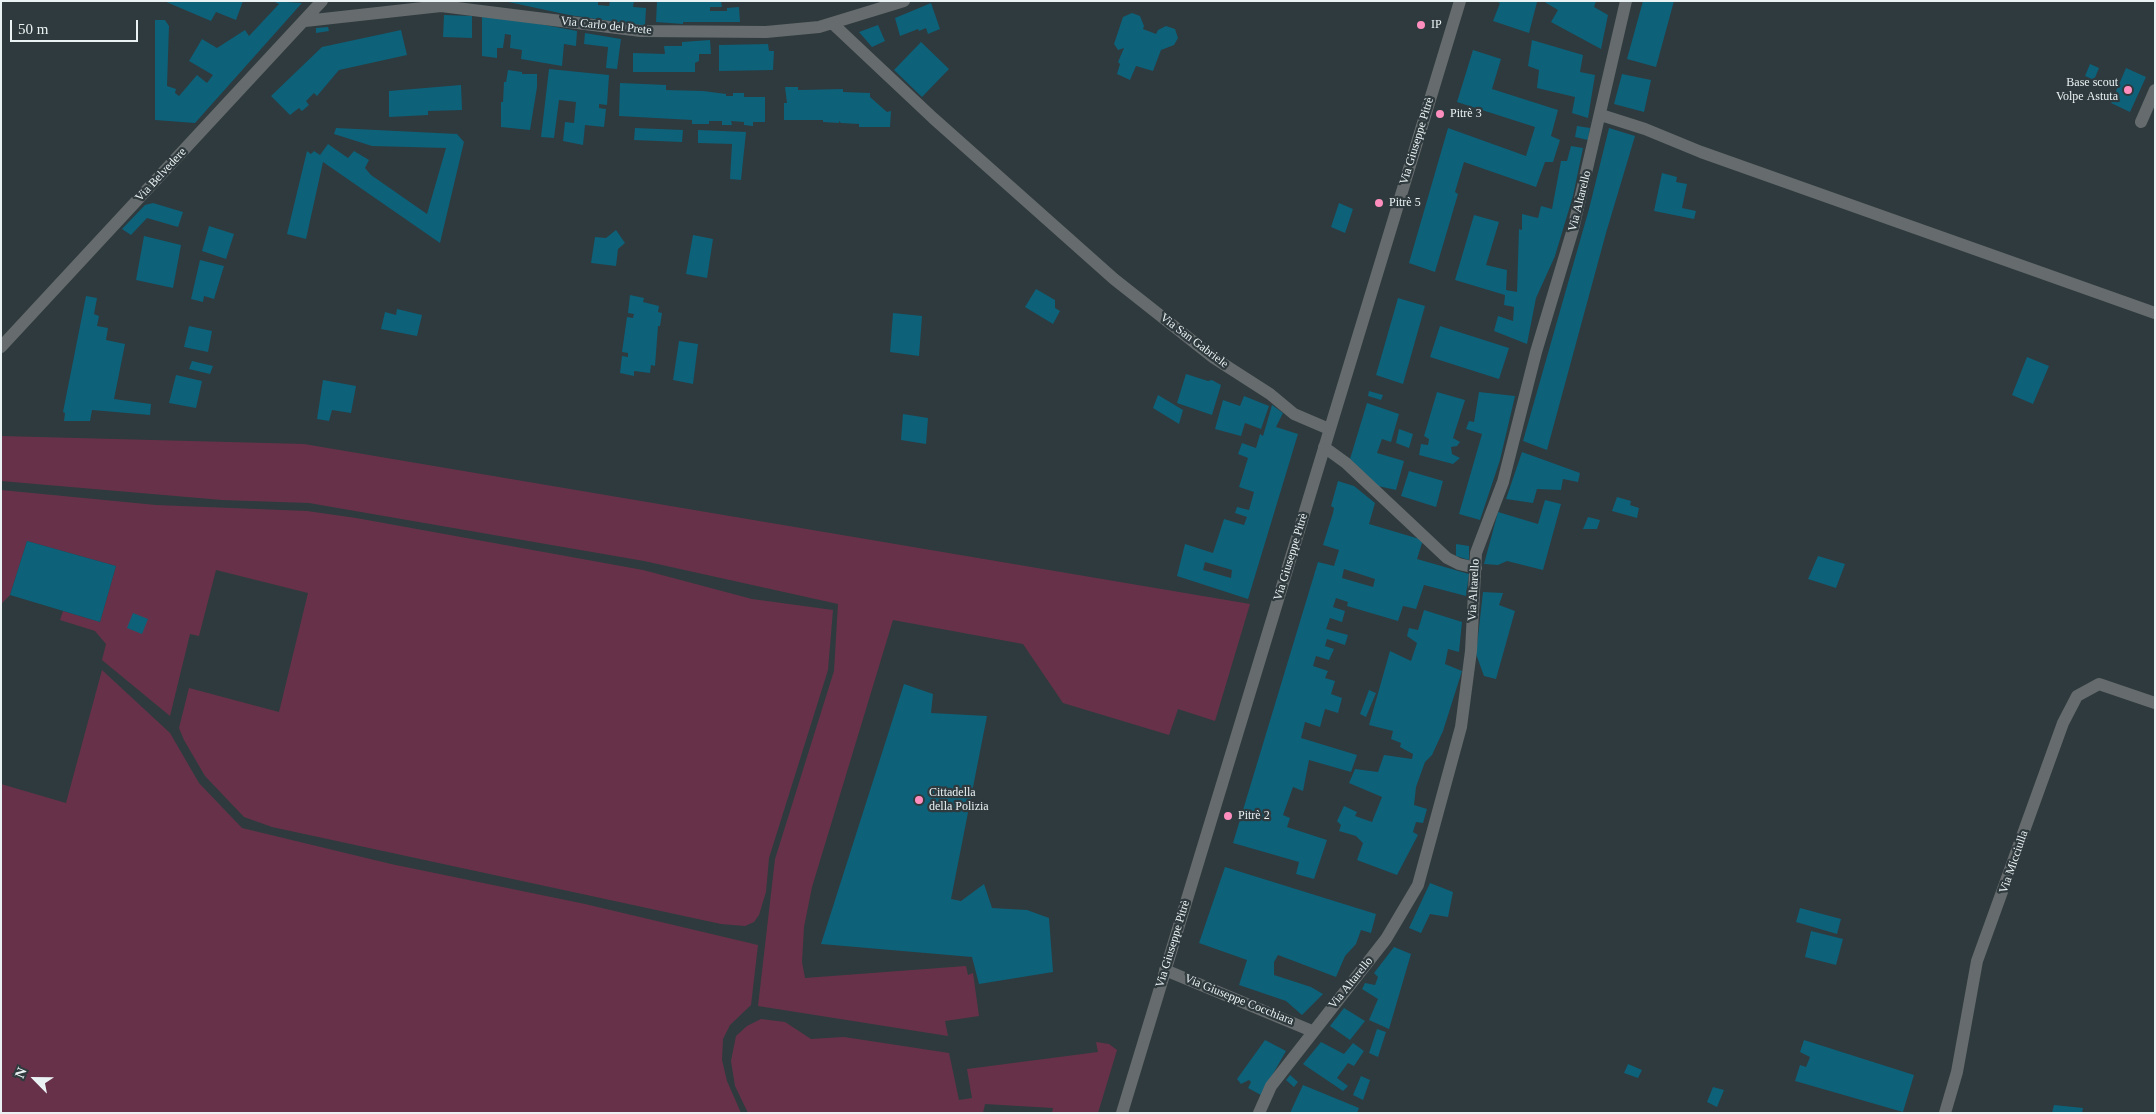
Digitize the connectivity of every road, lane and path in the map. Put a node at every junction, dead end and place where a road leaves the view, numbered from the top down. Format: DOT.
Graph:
graph roads {
  1 [pos="904,1"];
  2 [pos="1460,1"];
  3 [pos="1626,1"];
  4 [pos="319,2"];
  5 [pos="305,21"];
  6 [pos="832,24"];
  7 [pos="2155,90"];
  8 [pos="1601,115"];
  9 [pos="2141,122"];
  10 [pos="2155,313"];
  11 [pos="1,347"];
  12 [pos="1329,429"];
  13 [pos="1324,447"];
  14 [pos="1476,568"];
  15 [pos="2155,703"];
  16 [pos="1165,970"];
  17 [pos="1312,1031"];
  18 [pos="1122,1113"];
  19 [pos="1259,1113"];
  20 [pos="1945,1113"];
  1 -- 6 [label="street, Via Carlo del Prete"];
  2 -- 12 [label="street, Via Giuseppe Pitrè"];
  3 -- 8 [label="street, Via Altarello"];
  4 -- 5 [label="street, Via Belvedere"];
  5 -- 6 [label="street, Via Carlo del Prete"];
  5 -- 11 [label="street, Via Belvedere"];
  6 -- 12 [label="street, Via San Gabriele"];
  7 -- 9 [label="street"];
  8 -- 10 [label="street"];
  8 -- 14 [label="street, Via Altarello"];
  12 -- 13 [label="street, Via Giuseppe Pitrè"];
  13 -- 14 [label="street"];
  13 -- 16 [label="street, Via Giuseppe Pitrè"];
  14 -- 17 [label="street, Via Altarello"];
  15 -- 20 [label="street, Via Micciulla"];
  16 -- 17 [label="street, Via Giuseppe Cocchiara"];
  16 -- 18 [label="street, Via Giuseppe Pitrè"];
  17 -- 19 [label="street, Via Altarello"];
}
